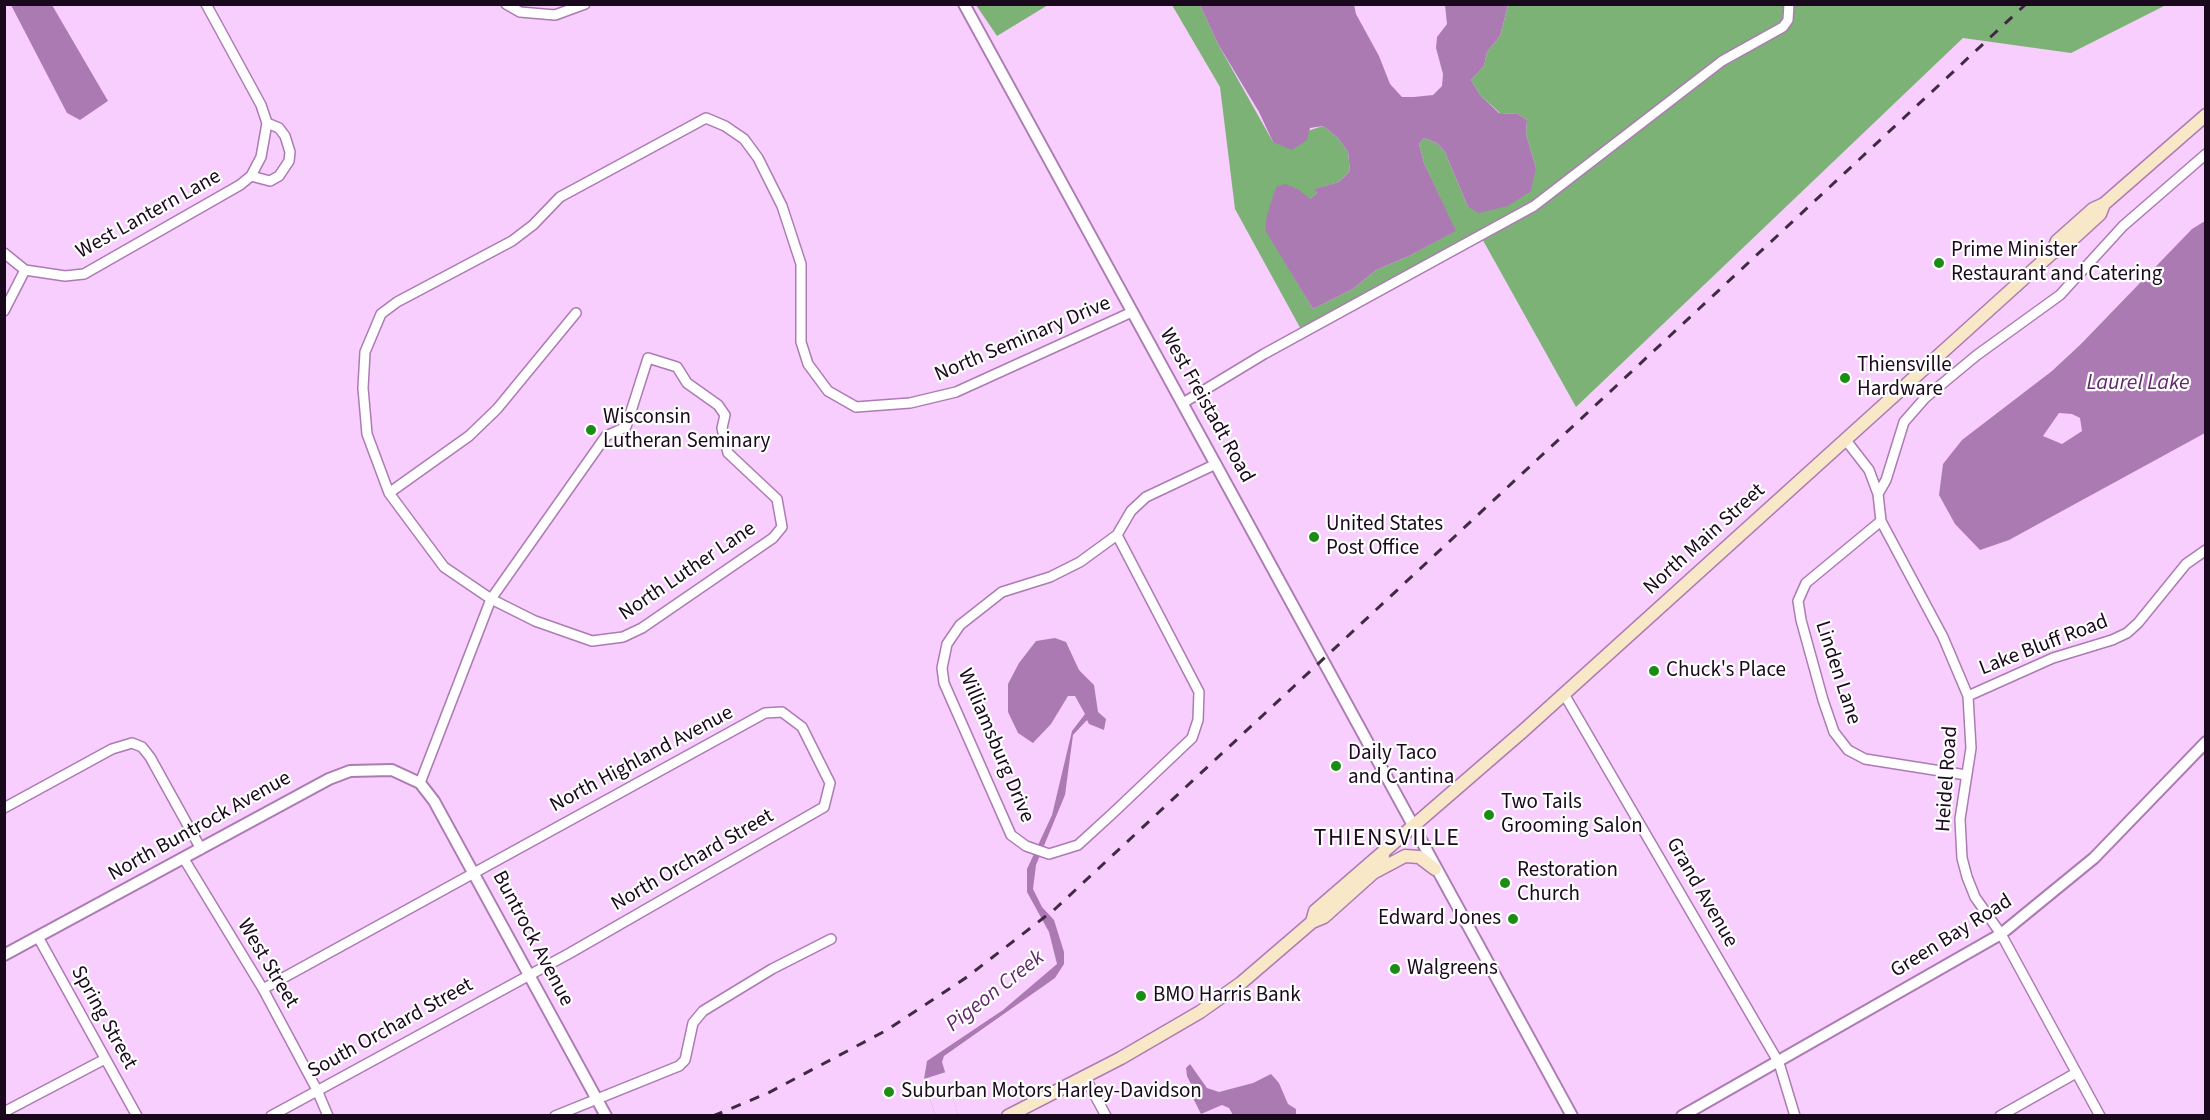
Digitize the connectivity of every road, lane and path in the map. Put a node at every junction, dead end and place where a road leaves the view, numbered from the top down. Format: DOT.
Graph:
graph roads {
  1 [pos="206,4"];
  2 [pos="507,4"];
  3 [pos="585,4"];
  4 [pos="964,4"];
  5 [pos="1789,4"];
  6 [pos="2205,115"];
  7 [pos="267,123"];
  8 [pos="2205,154"];
  9 [pos="251,176"];
  10 [pos="4,253"];
  11 [pos="25,270"];
  12 [pos="4,311"];
  13 [pos="1132,312"];
  14 [pos="576,313"];
  15 [pos="1183,403"];
  16 [pos="1845,440"];
  17 [pos="1216,464"];
  18 [pos="389,493"];
  19 [pos="1878,494"];
  20 [pos="1881,521"];
  21 [pos="1118,536"];
  22 [pos="2205,550"];
  23 [pos="491,600"];
  24 [pos="1564,694"];
  25 [pos="1968,696"];
  26 [pos="2205,742"];
  27 [pos="815,752"];
  28 [pos="1966,775"];
  29 [pos="420,783"];
  30 [pos="4,808"];
  31 [pos="1413,826"];
  32 [pos="201,849"];
  33 [pos="1383,855"];
  34 [pos="184,859"];
  35 [pos="1435,869"];
  36 [pos="474,871"];
  37 [pos="1372,874"];
  38 [pos="1312,922"];
  39 [pos="2001,934"];
  40 [pos="38,937"];
  41 [pos="831,939"];
  42 [pos="4,955"];
  43 [pos="529,974"];
  44 [pos="263,989"];
  45 [pos="105,1059"];
  46 [pos="1779,1063"];
  47 [pos="2076,1073"];
  48 [pos="1085,1077"];
  49 [pos="317,1090"];
  50 [pos="598,1098"];
  51 [pos="4,1112"];
  52 [pos="137,1116"];
  53 [pos="272,1116"];
  54 [pos="327,1116"];
  55 [pos="555,1116"];
  56 [pos="606,1116"];
  57 [pos="1008,1116"];
  58 [pos="1106,1116"];
  59 [pos="1572,1116"];
  60 [pos="1682,1116"];
  61 [pos="1795,1116"];
  62 [pos="2000,1116"];
  63 [pos="2100,1116"];
  1 -- 7 [label="street, West Lantern Lane"];
  2 -- 3 [label="street"];
  4 -- 13 [label="street, West Freistadt Road"];
  5 -- 15 [label="street"];
  6 -- 16 [label="main road, North Main Street"];
  7 -- 9 [label="street, West Lantern Lane"];
  7 -- 9 [label="street, West Lantern Lane"];
  8 -- 19 [label="street"];
  9 -- 11 [label="street, West Lantern Lane"];
  10 -- 11 [label="street"];
  11 -- 12 [label="street"];
  13 -- 15 [label="street, West Freistadt Road"];
  13 -- 18 [label="street, North Seminary Drive"];
  14 -- 18 [label="street"];
  15 -- 17 [label="street, West Freistadt Road"];
  16 -- 19 [label="street, Heidel Road"];
  16 -- 24 [label="main road, North Main Street"];
  17 -- 21 [label="street, Williamsburg Drive"];
  17 -- 31 [label="street, West Freistadt Road"];
  18 -- 23 [label="street"];
  19 -- 20 [label="street, Heidel Road"];
  20 -- 25 [label="street, Heidel Road"];
  20 -- 28 [label="street, Linden Lane"];
  21 -- 21 [label="street, Williamsburg Drive"];
  22 -- 25 [label="street, Lake Bluff Road"];
  23 -- 23 [label="street, North Luther Lane"];
  23 -- 29 [label="street"];
  24 -- 31 [label="main road, North Main Street"];
  24 -- 46 [label="street, Grand Avenue"];
  25 -- 28 [label="street, Heidel Road"];
  26 -- 39 [label="street, Green Bay Road"];
  27 -- 36 [label="street, North Highland Avenue"];
  27 -- 43 [label="street, North Orchard Street"];
  28 -- 39 [label="street, Heidel Road"];
  29 -- 32 [label="street, North Buntrock Avenue"];
  29 -- 36 [label="street, Buntrock Avenue"];
  30 -- 32 [label="street"];
  31 -- 33 [label="main road, North Main Street"];
  31 -- 35 [label="street, West Freistadt Road"];
  32 -- 34 [label="street, North Buntrock Avenue"];
  33 -- 37 [label="main road, North Main Street"];
  33 -- 38 [label="main road, North Main Street"];
  34 -- 40 [label="street, North Buntrock Avenue"];
  34 -- 44 [label="street, West Street"];
  35 -- 37 [label="main road"];
  35 -- 59 [label="street, West Freistadt Road"];
  36 -- 43 [label="street, Buntrock Avenue"];
  36 -- 44 [label="street, North Highland Avenue"];
  37 -- 38 [label="main road, North Main Street"];
  38 -- 48 [label="main road, North Main Street"];
  39 -- 46 [label="street, Green Bay Road"];
  39 -- 47 [label="street, Heidel Road"];
  40 -- 42 [label="street, North Buntrock Avenue"];
  40 -- 45 [label="street, Spring Street"];
  41 -- 50 [label="street"];
  43 -- 49 [label="street, South Orchard Street"];
  43 -- 50 [label="street, Buntrock Avenue"];
  44 -- 49 [label="street, West Street"];
  45 -- 51 [label="street"];
  45 -- 52 [label="street, Spring Street"];
  46 -- 60 [label="street, Green Bay Road"];
  46 -- 61 [label="street, Grand Avenue"];
  47 -- 62 [label="street"];
  47 -- 63 [label="street, Heidel Road"];
  48 -- 57 [label="main road, North Main Street"];
  48 -- 58 [label="street"];
  49 -- 53 [label="street, South Orchard Street"];
  49 -- 54 [label="street, West Street"];
  50 -- 55 [label="street"];
  50 -- 56 [label="street, Buntrock Avenue"];
}
